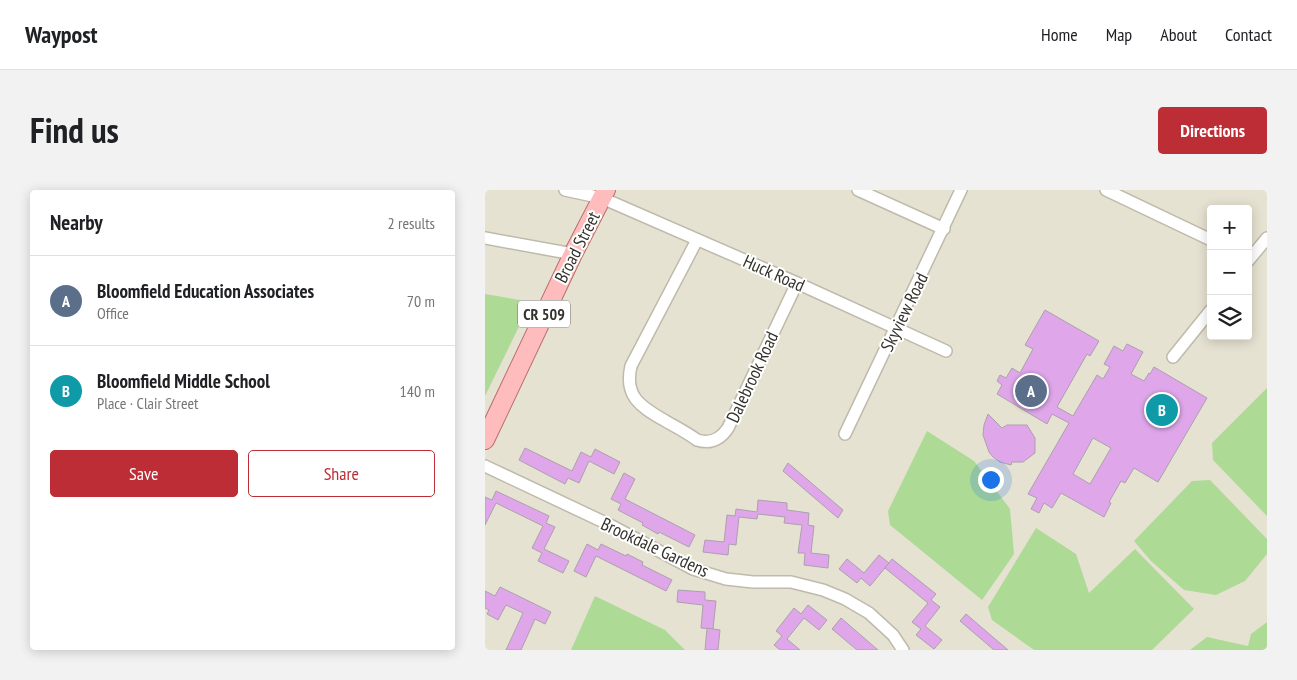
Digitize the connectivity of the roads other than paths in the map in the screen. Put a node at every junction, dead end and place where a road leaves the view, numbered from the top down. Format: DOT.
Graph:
graph roads {
  1 [pos="565,190"];
  2 [pos="858,190"];
  3 [pos="961,190"];
  4 [pos="1106,190"];
  5 [pos="604,194"];
  6 [pos="944,229"];
  7 [pos="485,238"];
  8 [pos="1207,238"];
  9 [pos="1267,238"];
  10 [pos="697,240"];
  11 [pos="573,254"];
  12 [pos="1252,256"];
  13 [pos="797,283"];
  14 [pos="1207,315"];
  15 [pos="896,329"];
  16 [pos="946,351"];
  17 [pos="1173,357"];
  18 [pos="845,434"];
  19 [pos="485,440"];
  20 [pos="485,466"];
  21 [pos="903,650"];
  1 -- 5 [label="street, Huck Road"];
  2 -- 6 [label="street"];
  3 -- 6 [label="street, Skyview Road"];
  4 -- 8 [label="street"];
  5 -- 10 [label="street, Huck Road"];
  5 -- 11 [label="main road, Broad Street / CR 509"];
  6 -- 15 [label="street, Skyview Road"];
  7 -- 11 [label="street"];
  9 -- 12 [label="street"];
  10 -- 13 [label="street, Huck Road"];
  10 -- 13 [label="street, Dalebrook Road"];
  11 -- 19 [label="main road, Broad Street / CR 509"];
  13 -- 15 [label="street, Huck Road"];
  14 -- 17 [label="street"];
  15 -- 16 [label="street, Huck Road"];
  15 -- 18 [label="street, Skyview Road"];
  20 -- 21 [label="street, Brookdale Gardens"];
}
